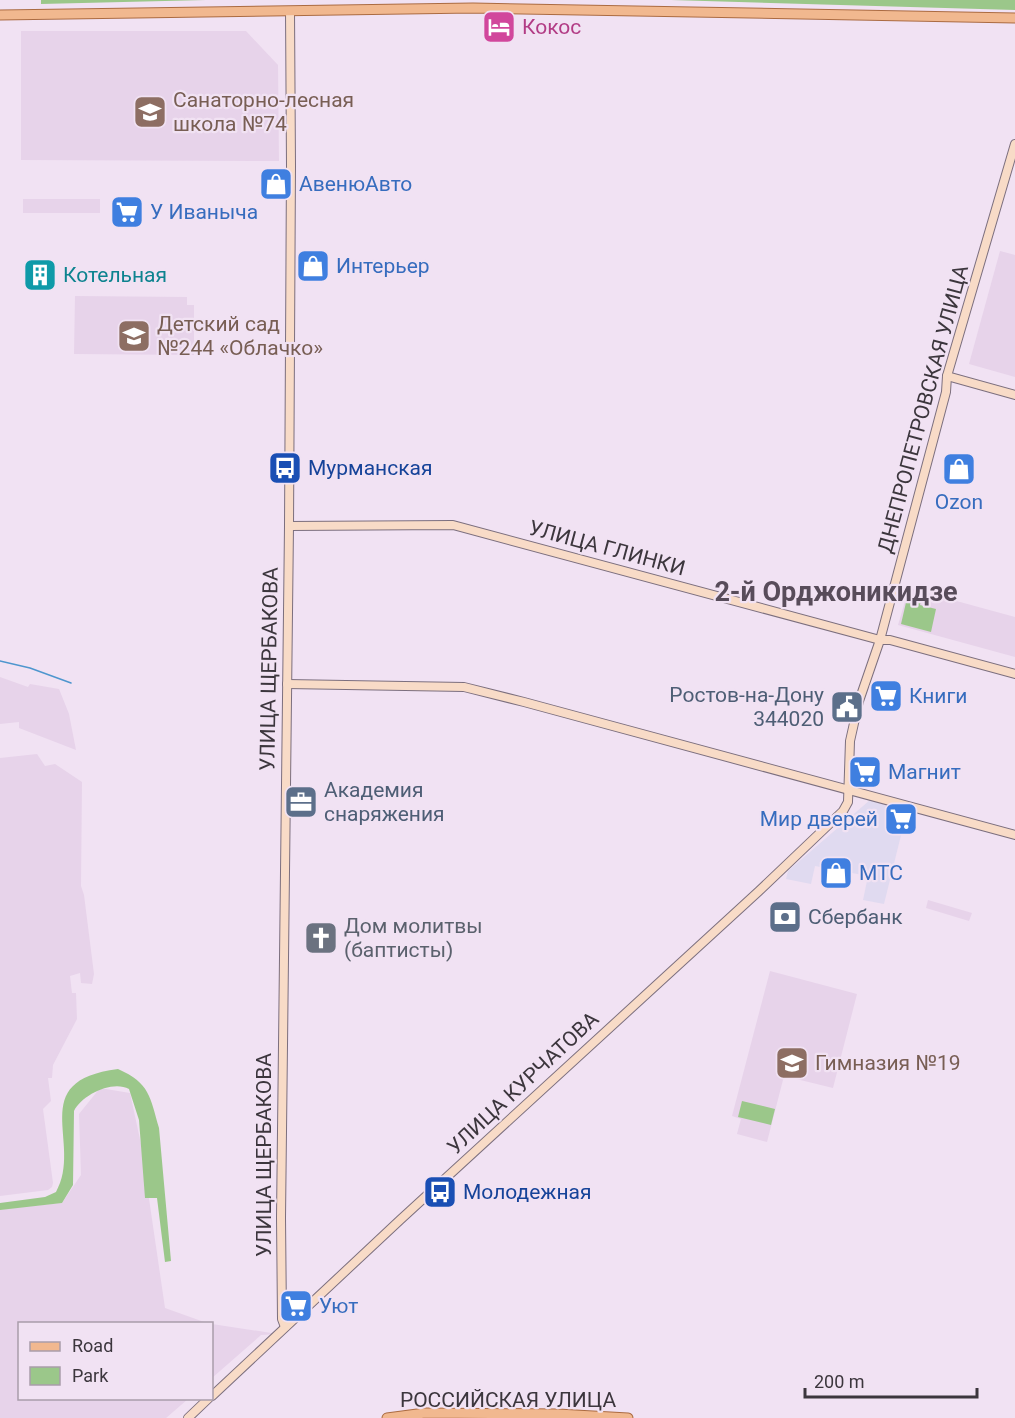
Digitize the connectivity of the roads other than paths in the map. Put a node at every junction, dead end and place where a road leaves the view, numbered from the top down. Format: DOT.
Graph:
graph roads {
  1 [pos="290,11"];
  2 [pos="0,15"];
  3 [pos="1015,18"];
  4 [pos="1015,144"];
  5 [pos="947,376"];
  6 [pos="1015,395"];
  7 [pos="289,526"];
  8 [pos="880,640"];
  9 [pos="1015,674"];
  10 [pos="287,684"];
  11 [pos="850,790"];
  12 [pos="1015,836"];
  13 [pos="285,1328"];
  14 [pos="213,1394"];
  15 [pos="207,1400"];
  16 [pos="188,1418"];
  17 [pos="387,1418"];
  18 [pos="628,1418"];
  1 -- 2 [label="main road"];
  1 -- 3 [label="main road"];
  1 -- 7 [label="street, УЛИЦА ЩЕРБАКОВА"];
  4 -- 5 [label="street, ДНЕПРОПЕТРОВСКАЯ УЛИЦА"];
  5 -- 6 [label="street"];
  5 -- 8 [label="street, ДНЕПРОПЕТРОВСКАЯ УЛИЦА"];
  7 -- 8 [label="street, УЛИЦА ГЛИНКИ"];
  7 -- 10 [label="street, УЛИЦА ЩЕРБАКОВА"];
  8 -- 9 [label="street, УЛИЦА ГЛИНКИ"];
  8 -- 11 [label="street, ДНЕПРОПЕТРОВСКАЯ УЛИЦА"];
  10 -- 11 [label="street"];
  10 -- 13 [label="street, УЛИЦА ЩЕРБАКОВА"];
  11 -- 12 [label="street"];
  11 -- 13 [label="street, УЛИЦА КУРЧАТОВА"];
  13 -- 14 [label="street, УЛИЦА КУРЧАТОВА"];
  15 -- 16 [label="street, УЛИЦА КУРЧАТОВА"];
  17 -- 18 [label="main road, РОССИЙСКАЯ УЛИЦА"];
}
